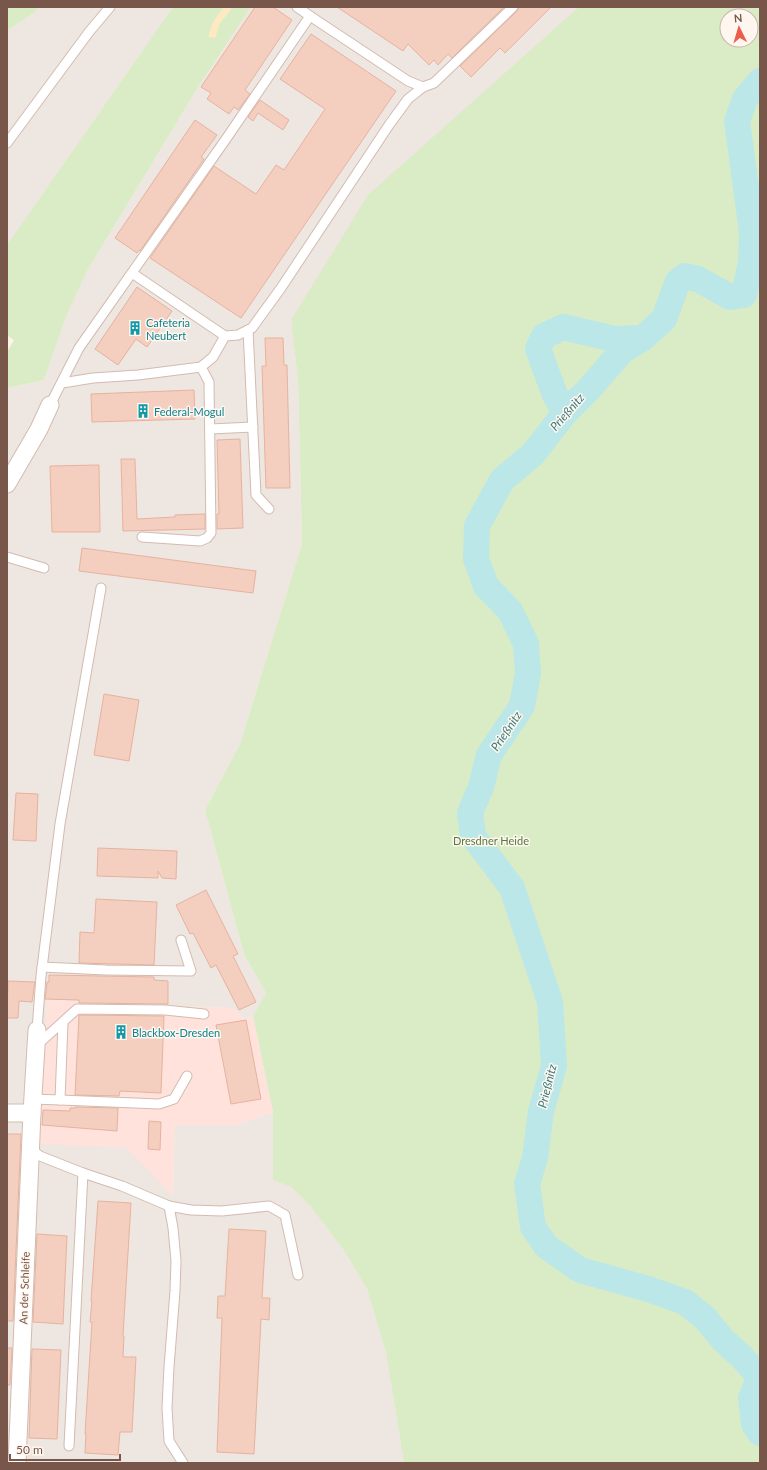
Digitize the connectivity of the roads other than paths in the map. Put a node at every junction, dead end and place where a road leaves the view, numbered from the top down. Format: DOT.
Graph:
graph roads {
  1 [pos="110,7"];
  2 [pos="297,7"];
  3 [pos="513,7"];
  4 [pos="310,16"];
  5 [pos="423,87"];
  6 [pos="7,143"];
  7 [pos="132,273"];
  8 [pos="248,330"];
  9 [pos="225,336"];
  10 [pos="201,367"];
  11 [pos="62,383"];
  12 [pos="50,405"];
  13 [pos="253,427"];
  14 [pos="210,429"];
  15 [pos="7,484"];
  16 [pos="269,509"];
  17 [pos="142,537"];
  18 [pos="7,557"];
  19 [pos="44,568"];
  20 [pos="101,588"];
  21 [pos="181,940"];
  22 [pos="42,967"];
  23 [pos="204,1014"];
  24 [pos="63,1023"];
  25 [pos="37,1030"];
  26 [pos="36,1046"];
  27 [pos="187,1076"];
  28 [pos="60,1100"];
  29 [pos="32,1106"];
  30 [pos="7,1113"];
  31 [pos="30,1148"];
  32 [pos="83,1174"];
  33 [pos="169,1206"];
  34 [pos="298,1275"];
  35 [pos="69,1446"];
  36 [pos="17,1463"];
  37 [pos="183,1463"];
  1 -- 6 [label="lane"];
  2 -- 4 [label="lane"];
  3 -- 5 [label="lane"];
  4 -- 5 [label="lane"];
  4 -- 7 [label="lane"];
  5 -- 8 [label="lane"];
  7 -- 9 [label="lane"];
  7 -- 11 [label="lane"];
  8 -- 9 [label="lane"];
  8 -- 13 [label="lane"];
  9 -- 10 [label="lane"];
  10 -- 11 [label="lane"];
  10 -- 14 [label="lane"];
  11 -- 12 [label="lane"];
  12 -- 15 [label="street"];
  13 -- 14 [label="lane"];
  13 -- 16 [label="lane"];
  14 -- 17 [label="lane"];
  18 -- 19 [label="lane"];
  20 -- 22 [label="lane"];
  21 -- 22 [label="lane"];
  22 -- 25 [label="lane"];
  23 -- 24 [label="lane"];
  24 -- 26 [label="lane"];
  24 -- 28 [label="lane"];
  25 -- 26 [label="street, An der Schleife"];
  26 -- 29 [label="street, An der Schleife"];
  27 -- 28 [label="lane"];
  28 -- 29 [label="lane"];
  29 -- 30 [label="street"];
  29 -- 31 [label="street, An der Schleife"];
  31 -- 32 [label="lane"];
  31 -- 36 [label="street, An der Schleife"];
  32 -- 33 [label="lane"];
  32 -- 35 [label="lane"];
  33 -- 34 [label="lane"];
  33 -- 37 [label="lane"];
}
